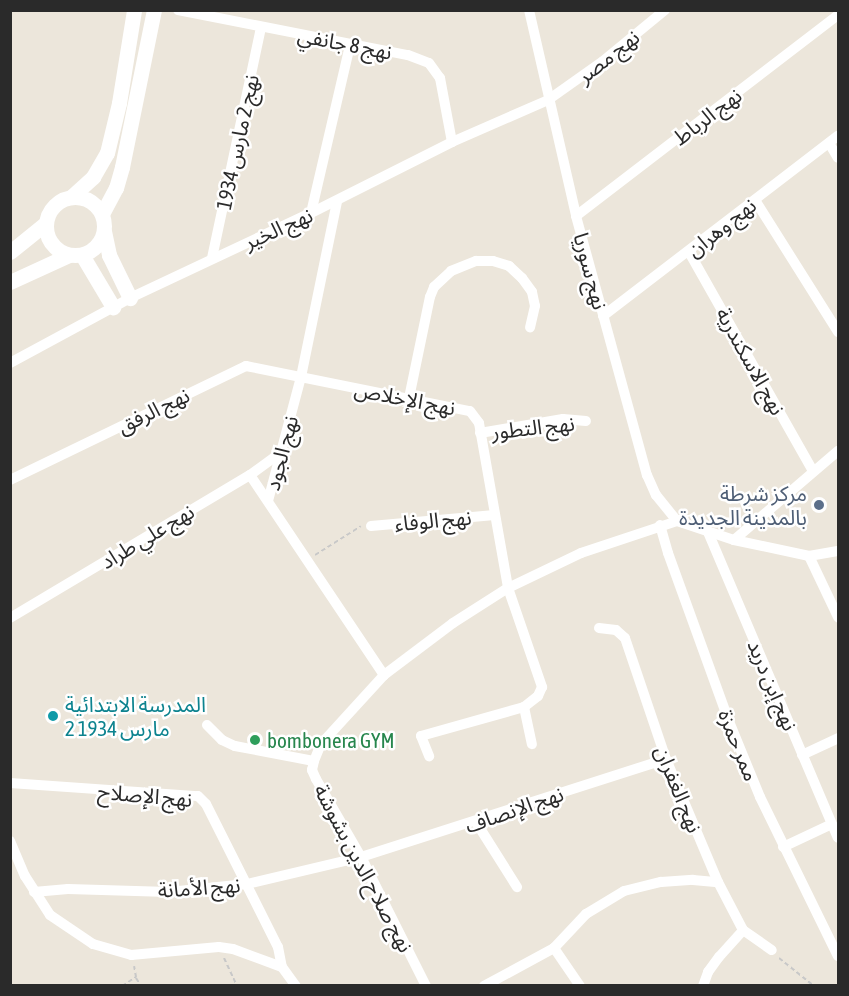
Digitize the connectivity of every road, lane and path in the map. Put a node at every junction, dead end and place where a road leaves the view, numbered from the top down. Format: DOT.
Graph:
graph roads {
  1 [pos="134,10"];
  2 [pos="154,10"];
  3 [pos="178,10"];
  4 [pos="529,10"];
  5 [pos="665,10"];
  6 [pos="838,15"];
  7 [pos="261,27"];
  8 [pos="350,45"];
  9 [pos="549,100"];
  10 [pos="838,135"];
  11 [pos="452,142"];
  12 [pos="829,143"];
  13 [pos="838,158"];
  14 [pos="71,197"];
  15 [pos="755,200"];
  16 [pos="336,201"];
  17 [pos="311,213"];
  18 [pos="102,214"];
  19 [pos="576,216"];
  20 [pos="46,223"];
  21 [pos="104,231"];
  22 [pos="10,252"];
  23 [pos="689,252"];
  24 [pos="76,255"];
  25 [pos="212,258"];
  26 [pos="10,282"];
  27 [pos="130,298"];
  28 [pos="113,307"];
  29 [pos="603,316"];
  30 [pos="530,327"];
  31 [pos="838,332"];
  32 [pos="10,363"];
  33 [pos="302,377"];
  34 [pos="409,398"];
  35 [pos="586,421"];
  36 [pos="480,433"];
  37 [pos="838,451"];
  38 [pos="282,452"];
  39 [pos="813,471"];
  40 [pos="250,475"];
  41 [pos="10,480"];
  42 [pos="268,501"];
  43 [pos="495,515"];
  44 [pos="677,521"];
  45 [pos="660,525"];
  46 [pos="370,526"];
  47 [pos="708,532"];
  48 [pos="734,540"];
  49 [pos="838,551"];
  50 [pos="809,556"];
  51 [pos="308,560"];
  52 [pos="508,588"];
  53 [pos="838,617"];
  54 [pos="10,618"];
  55 [pos="599,628"];
  56 [pos="384,675"];
  57 [pos="524,707"];
  58 [pos="207,725"];
  59 [pos="838,738"];
  60 [pos="532,744"];
  61 [pos="802,755"];
  62 [pos="429,756"];
  63 [pos="666,759"];
  64 [pos="314,761"];
  65 [pos="10,783"];
  66 [pos="476,822"];
  67 [pos="832,824"];
  68 [pos="838,838"];
  69 [pos="10,841"];
  70 [pos="783,847"];
  71 [pos="361,857"];
  72 [pos="718,882"];
  73 [pos="247,884"];
  74 [pos="518,887"];
  75 [pos="34,891"];
  76 [pos="743,930"];
  77 [pos="219,947"];
  78 [pos="554,948"];
  79 [pos="772,950"];
  80 [pos="131,955"];
  81 [pos="838,956"];
  82 [pos="282,967"];
  83 [pos="136,977"];
  84 [pos="122,986"];
  85 [pos="141,986"];
  86 [pos="237,986"];
  87 [pos="296,986"];
  88 [pos="426,986"];
  89 [pos="484,986"];
  90 [pos="580,986"];
  91 [pos="703,986"];
  92 [pos="814,986"];
  1 -- 14 [label="street"];
  2 -- 18 [label="street"];
  3 -- 7 [label="street, نهج 8 جانفي"];
  4 -- 9 [label="street, نهج سوريا"];
  5 -- 9 [label="street, نهج مصر"];
  6 -- 19 [label="street, نهج الرباط"];
  7 -- 8 [label="street, نهج 8 جانفي"];
  7 -- 25 [label="street, نهج 2 مارس 1934"];
  8 -- 11 [label="street, نهج 8 جانفي"];
  8 -- 17 [label="street"];
  9 -- 11 [label="street, نهج الخير"];
  9 -- 19 [label="street, نهج سوريا"];
  10 -- 12 [label="street, نهج وهران"];
  11 -- 16 [label="street, نهج الخير"];
  12 -- 13 [label="street"];
  12 -- 15 [label="street, نهج وهران"];
  14 -- 18 [label="street"];
  14 -- 20 [label="street"];
  15 -- 23 [label="street, نهج وهران"];
  15 -- 31 [label="street"];
  16 -- 17 [label="street, نهج الخير"];
  16 -- 33 [label="street, نهج الجود"];
  17 -- 25 [label="street, نهج الخير"];
  18 -- 21 [label="street"];
  19 -- 29 [label="street, نهج سوريا"];
  20 -- 22 [label="street"];
  20 -- 24 [label="street"];
  21 -- 24 [label="street"];
  21 -- 27 [label="street"];
  23 -- 29 [label="street, نهج وهران"];
  23 -- 39 [label="street, نهج الاسكندرية"];
  24 -- 26 [label="street"];
  24 -- 28 [label="street"];
  25 -- 27 [label="street, نهج الخير"];
  27 -- 28 [label="street, نهج الخير"];
  28 -- 32 [label="street, نهج الخير"];
  29 -- 44 [label="street, نهج سوريا"];
  30 -- 34 [label="street"];
  33 -- 34 [label="street, نهج الإخلاص"];
  33 -- 38 [label="street, نهج الجود"];
  33 -- 41 [label="street, نهج الرفق"];
  34 -- 36 [label="street, نهج الإخلاص"];
  35 -- 36 [label="street, نهج التطور"];
  36 -- 43 [label="street, نهج الإخلاص"];
  37 -- 39 [label="street"];
  38 -- 40 [label="street, نهج علي طراد"];
  38 -- 42 [label="street, نهج الجود"];
  39 -- 48 [label="street"];
  40 -- 42 [label="street"];
  40 -- 54 [label="street, نهج علي طراد"];
  42 -- 51 [label="street, نهج الجود"];
  43 -- 46 [label="street, نهج الوفاء"];
  43 -- 52 [label="street, نهج الإخلاص"];
  44 -- 45 [label="street, نهج صلاح الدين بشوشة"];
  44 -- 47 [label="street"];
  45 -- 52 [label="street, نهج صلاح الدين بشوشة"];
  45 -- 70 [label="street, ممر حمزة"];
  46 -- 51 [label="path"];
  47 -- 48 [label="street"];
  47 -- 61 [label="street, نهج إبن دريد"];
  48 -- 50 [label="street"];
  49 -- 50 [label="street"];
  50 -- 53 [label="street"];
  51 -- 56 [label="street, نهج الجود"];
  52 -- 56 [label="street, نهج صلاح الدين بشوشة"];
  52 -- 57 [label="street, نهج الإخلاص"];
  55 -- 63 [label="street, نهج الغفران"];
  56 -- 64 [label="street, نهج صلاح الدين بشوشة"];
  57 -- 60 [label="street"];
  57 -- 62 [label="street"];
  58 -- 64 [label="street"];
  59 -- 61 [label="street"];
  61 -- 67 [label="street, نهج إبن دريد"];
  63 -- 66 [label="street, نهج الإنصاف"];
  63 -- 72 [label="street, نهج الغفران"];
  64 -- 71 [label="street, نهج صلاح الدين بشوشة"];
  65 -- 73 [label="street, نهج الإصلاح"];
  66 -- 71 [label="street, نهج الإنصاف"];
  66 -- 74 [label="street"];
  67 -- 68 [label="street, نهج إبن دريد"];
  67 -- 70 [label="street"];
  69 -- 75 [label="street"];
  70 -- 81 [label="street, ممر حمزة"];
  71 -- 73 [label="street, نهج الأمانة"];
  71 -- 88 [label="street, نهج صلاح الدين بشوشة"];
  72 -- 76 [label="street, نهج الغفران"];
  72 -- 78 [label="street"];
  73 -- 75 [label="street, نهج الأمانة"];
  73 -- 82 [label="street, نهج الإصلاح"];
  75 -- 80 [label="street"];
  76 -- 79 [label="street, نهج الغفران"];
  76 -- 91 [label="street"];
  77 -- 80 [label="street"];
  77 -- 82 [label="street"];
  77 -- 86 [label="path"];
  78 -- 89 [label="street"];
  78 -- 90 [label="street"];
  79 -- 92 [label="path"];
  80 -- 83 [label="path"];
  82 -- 87 [label="street"];
  83 -- 84 [label="path"];
  83 -- 85 [label="path"];
}
